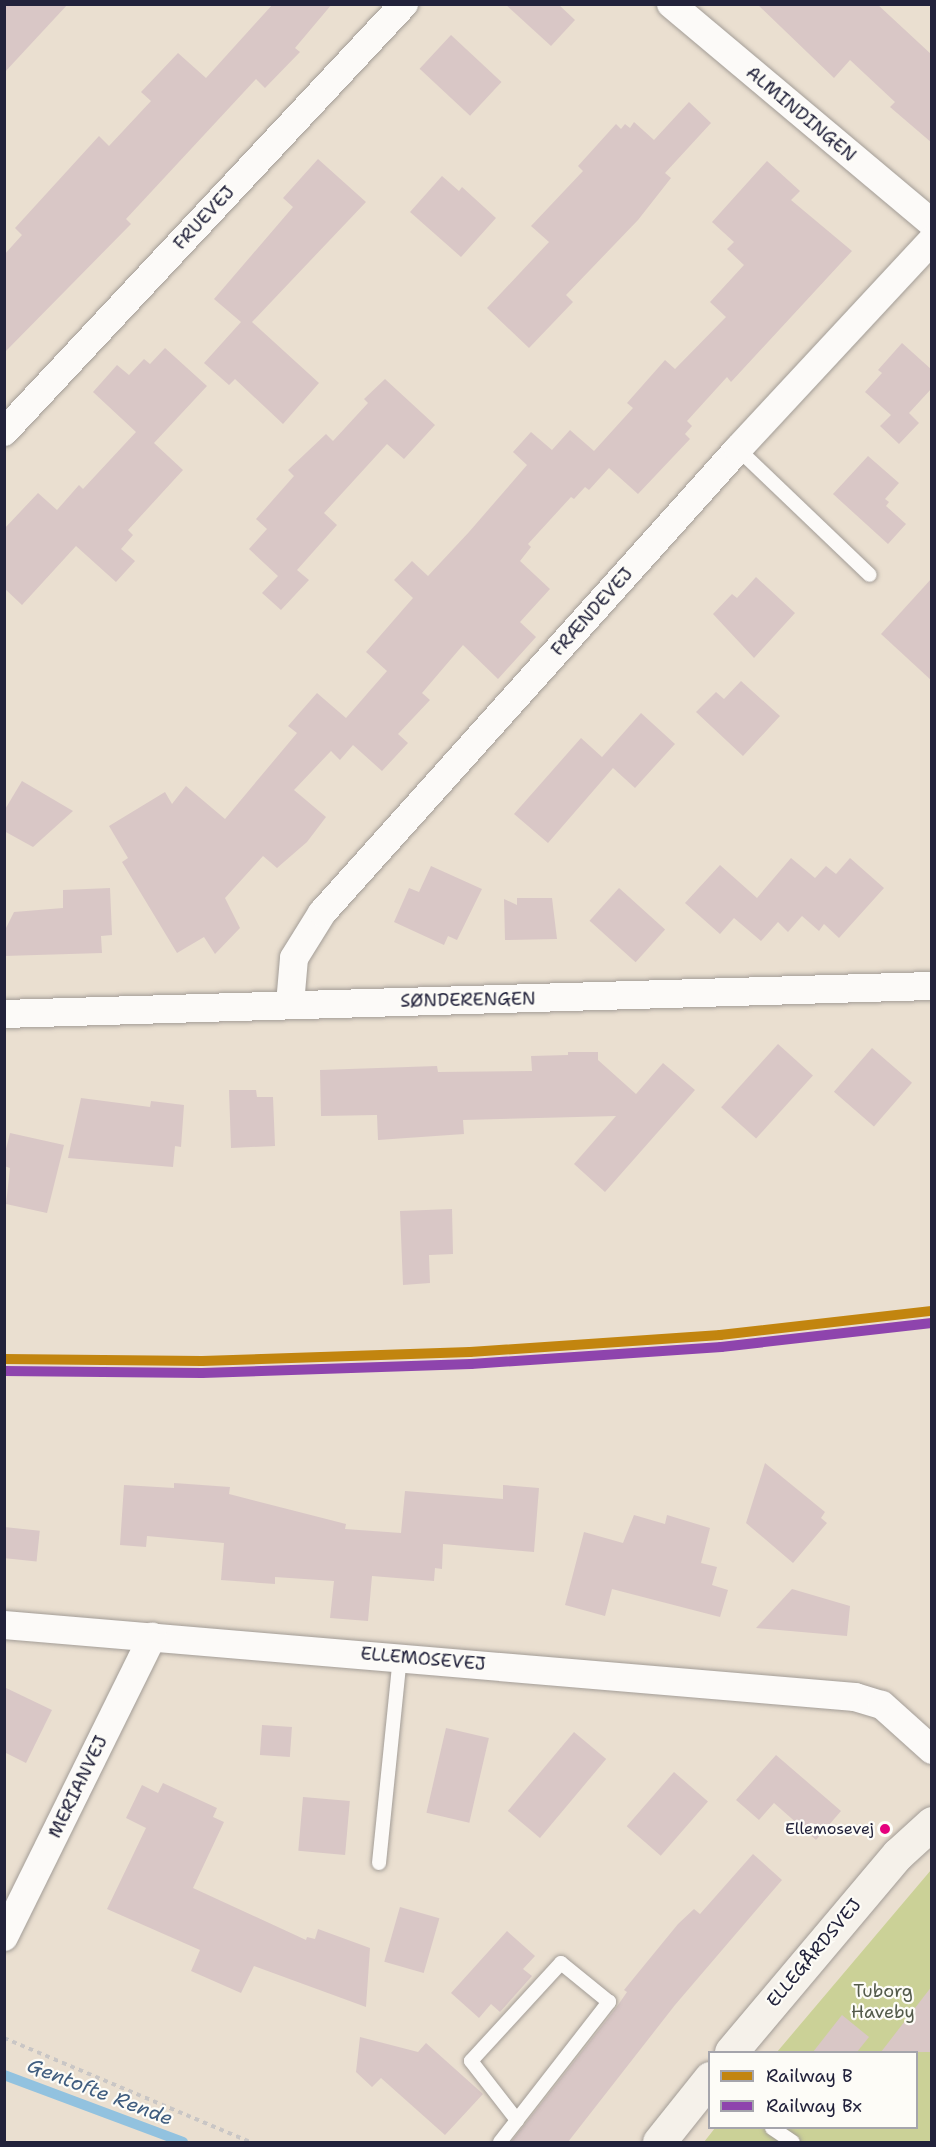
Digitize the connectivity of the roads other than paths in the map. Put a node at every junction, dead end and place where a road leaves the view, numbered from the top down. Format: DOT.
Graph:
graph roads {
  1 [pos="404,4"];
  2 [pos="671,4"];
  3 [pos="932,223"];
  4 [pos="932,240"];
  5 [pos="4,432"];
  6 [pos="738,449"];
  7 [pos="870,575"];
  8 [pos="932,986"];
  9 [pos="290,1004"];
  10 [pos="4,1014"];
  11 [pos="4,1625"];
  12 [pos="152,1637"];
  13 [pos="400,1658"];
  14 [pos="932,1750"];
  15 [pos="932,1798"];
  16 [pos="932,1823"];
  17 [pos="898,1854"];
  18 [pos="379,1863"];
  19 [pos="4,1937"];
  20 [pos="732,2051"];
  21 [pos="708,2082"];
  22 [pos="517,2120"];
  23 [pos="775,2129"];
  24 [pos="500,2142"];
  25 [pos="660,2142"];
  26 [pos="793,2142"];
  1 -- 5 [label="street, FRUEVEJ"];
  2 -- 3 [label="street, ALMINDINGEN"];
  4 -- 6 [label="street, FRÆNDEVEJ"];
  6 -- 7 [label="lane"];
  6 -- 9 [label="street, FRÆNDEVEJ"];
  8 -- 9 [label="street, SØNDERENGEN"];
  9 -- 10 [label="street, SØNDERENGEN"];
  11 -- 12 [label="street, ELLEMOSEVEJ"];
  12 -- 13 [label="street, ELLEMOSEVEJ"];
  12 -- 19 [label="street, MERIANVEJ"];
  13 -- 14 [label="street, ELLEMOSEVEJ"];
  13 -- 18 [label="lane"];
  15 -- 17 [label="street, ELLEGÅRDSVEJ"];
  16 -- 17 [label="street, ELLEGÅRDSVEJ"];
  17 -- 20 [label="street, ELLEGÅRDSVEJ"];
  21 -- 25 [label="street"];
  22 -- 22 [label="lane"];
  22 -- 24 [label="lane"];
  23 -- 26 [label="lane"];
}
